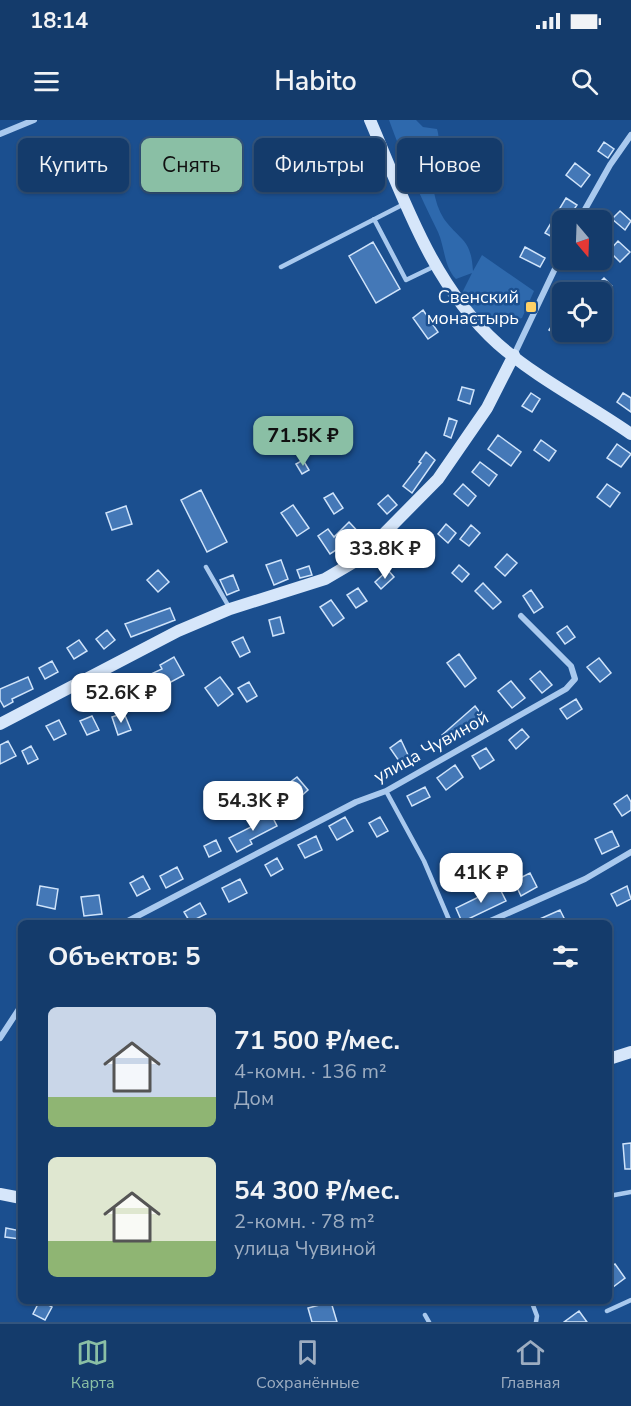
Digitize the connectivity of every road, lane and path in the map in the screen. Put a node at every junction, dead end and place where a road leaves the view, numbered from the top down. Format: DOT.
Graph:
graph roads {
  1 [pos="34,120"];
  2 [pos="370,120"];
  3 [pos="0,134"];
  4 [pos="631,135"];
  5 [pos="406,203"];
  6 [pos="585,210"];
  7 [pos="374,219"];
  8 [pos="435,266"];
  9 [pos="281,267"];
  10 [pos="554,270"];
  11 [pos="514,355"];
  12 [pos="631,434"];
  13 [pos="206,567"];
  14 [pos="230,609"];
  15 [pos="521,616"];
  16 [pos="0,724"];
  17 [pos="387,791"];
  18 [pos="631,852"];
  19 [pos="130,920"];
  20 [pos="449,920"];
  21 [pos="493,920"];
  22 [pos="18,1011"];
  23 [pos="0,1038"];
  24 [pos="631,1052"];
  25 [pos="612,1058"];
  26 [pos="631,1192"];
  27 [pos="0,1194"];
  28 [pos="612,1195"];
  29 [pos="18,1197"];
  30 [pos="631,1300"];
  31 [pos="532,1304"];
  32 [pos="608,1311"];
  33 [pos="425,1315"];
  34 [pos="429,1322"];
  35 [pos="536,1322"];
  1 -- 3 [label="street"];
  2 -- 5 [label="street"];
  4 -- 6 [label="street"];
  5 -- 7 [label="lane"];
  5 -- 8 [label="street"];
  7 -- 8 [label="lane"];
  7 -- 9 [label="lane"];
  8 -- 11 [label="street"];
  10 -- 11 [label="street"];
  11 -- 12 [label="street"];
  11 -- 14 [label="street"];
  13 -- 14 [label="lane"];
  14 -- 16 [label="street"];
  15 -- 17 [label="street, улица Чувиной"];
  17 -- 19 [label="street, улица Чувиной"];
  17 -- 20 [label="lane"];
  18 -- 21 [label="street"];
  22 -- 23 [label="street"];
  24 -- 25 [label="street"];
  26 -- 28 [label="lane"];
  27 -- 29 [label="street"];
  30 -- 32 [label="lane"];
  31 -- 35 [label="lane"];
  33 -- 34 [label="lane"];
}
